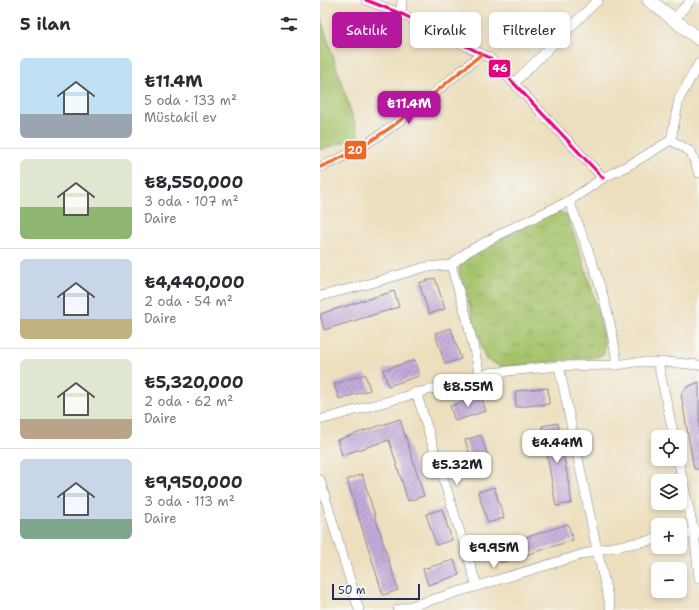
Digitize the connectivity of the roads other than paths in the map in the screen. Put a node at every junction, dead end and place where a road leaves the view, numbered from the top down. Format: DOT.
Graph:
graph roads {
  1 [pos="366,0"];
  2 [pos="402,0"];
  3 [pos="598,0"];
  4 [pos="649,0"];
  5 [pos="692,0"];
  6 [pos="396,12"];
  7 [pos="401,12"];
  8 [pos="402,14"];
  9 [pos="673,20"];
  10 [pos="699,39"];
  11 [pos="482,54"];
  12 [pos="699,63"];
  13 [pos="514,83"];
  14 [pos="671,140"];
  15 [pos="691,152"];
  16 [pos="699,158"];
  17 [pos="320,166"];
  18 [pos="699,173"];
  19 [pos="603,178"];
  20 [pos="569,201"];
  21 [pos="451,266"];
  22 [pos="320,296"];
  23 [pos="658,362"];
  24 [pos="617,365"];
  25 [pos="699,365"];
  26 [pos="559,366"];
  27 [pos="480,375"];
  28 [pos="416,392"];
  29 [pos="320,420"];
  30 [pos="673,430"];
  31 [pos="680,466"];
  32 [pos="320,480"];
  33 [pos="696,532"];
  34 [pos="651,540"];
  35 [pos="597,550"];
  36 [pos="699,578"];
  37 [pos="477,586"];
  38 [pos="359,610"];
  39 [pos="398,610"];
  40 [pos="612,610"];
  1 -- 6 [label="street"];
  2 -- 7 [label="street"];
  3 -- 13 [label="street"];
  4 -- 9 [label="street"];
  5 -- 9 [label="street"];
  8 -- 11 [label="street"];
  9 -- 10 [label="street"];
  11 -- 13 [label="street"];
  11 -- 17 [label="street"];
  12 -- 14 [label="street"];
  13 -- 19 [label="street"];
  14 -- 15 [label="street"];
  14 -- 19 [label="street"];
  15 -- 16 [label="street"];
  15 -- 18 [label="street"];
  19 -- 20 [label="street"];
  20 -- 21 [label="street"];
  20 -- 24 [label="street"];
  21 -- 22 [label="street"];
  21 -- 27 [label="street"];
  23 -- 24 [label="street"];
  23 -- 25 [label="street"];
  23 -- 30 [label="street"];
  24 -- 26 [label="street"];
  26 -- 27 [label="street"];
  26 -- 35 [label="street"];
  27 -- 28 [label="street"];
  28 -- 29 [label="street"];
  28 -- 37 [label="street"];
  31 -- 33 [label="street"];
  32 -- 38 [label="street"];
  33 -- 36 [label="street"];
  34 -- 35 [label="street"];
  35 -- 37 [label="street"];
  35 -- 40 [label="street"];
  37 -- 39 [label="street"];
}
